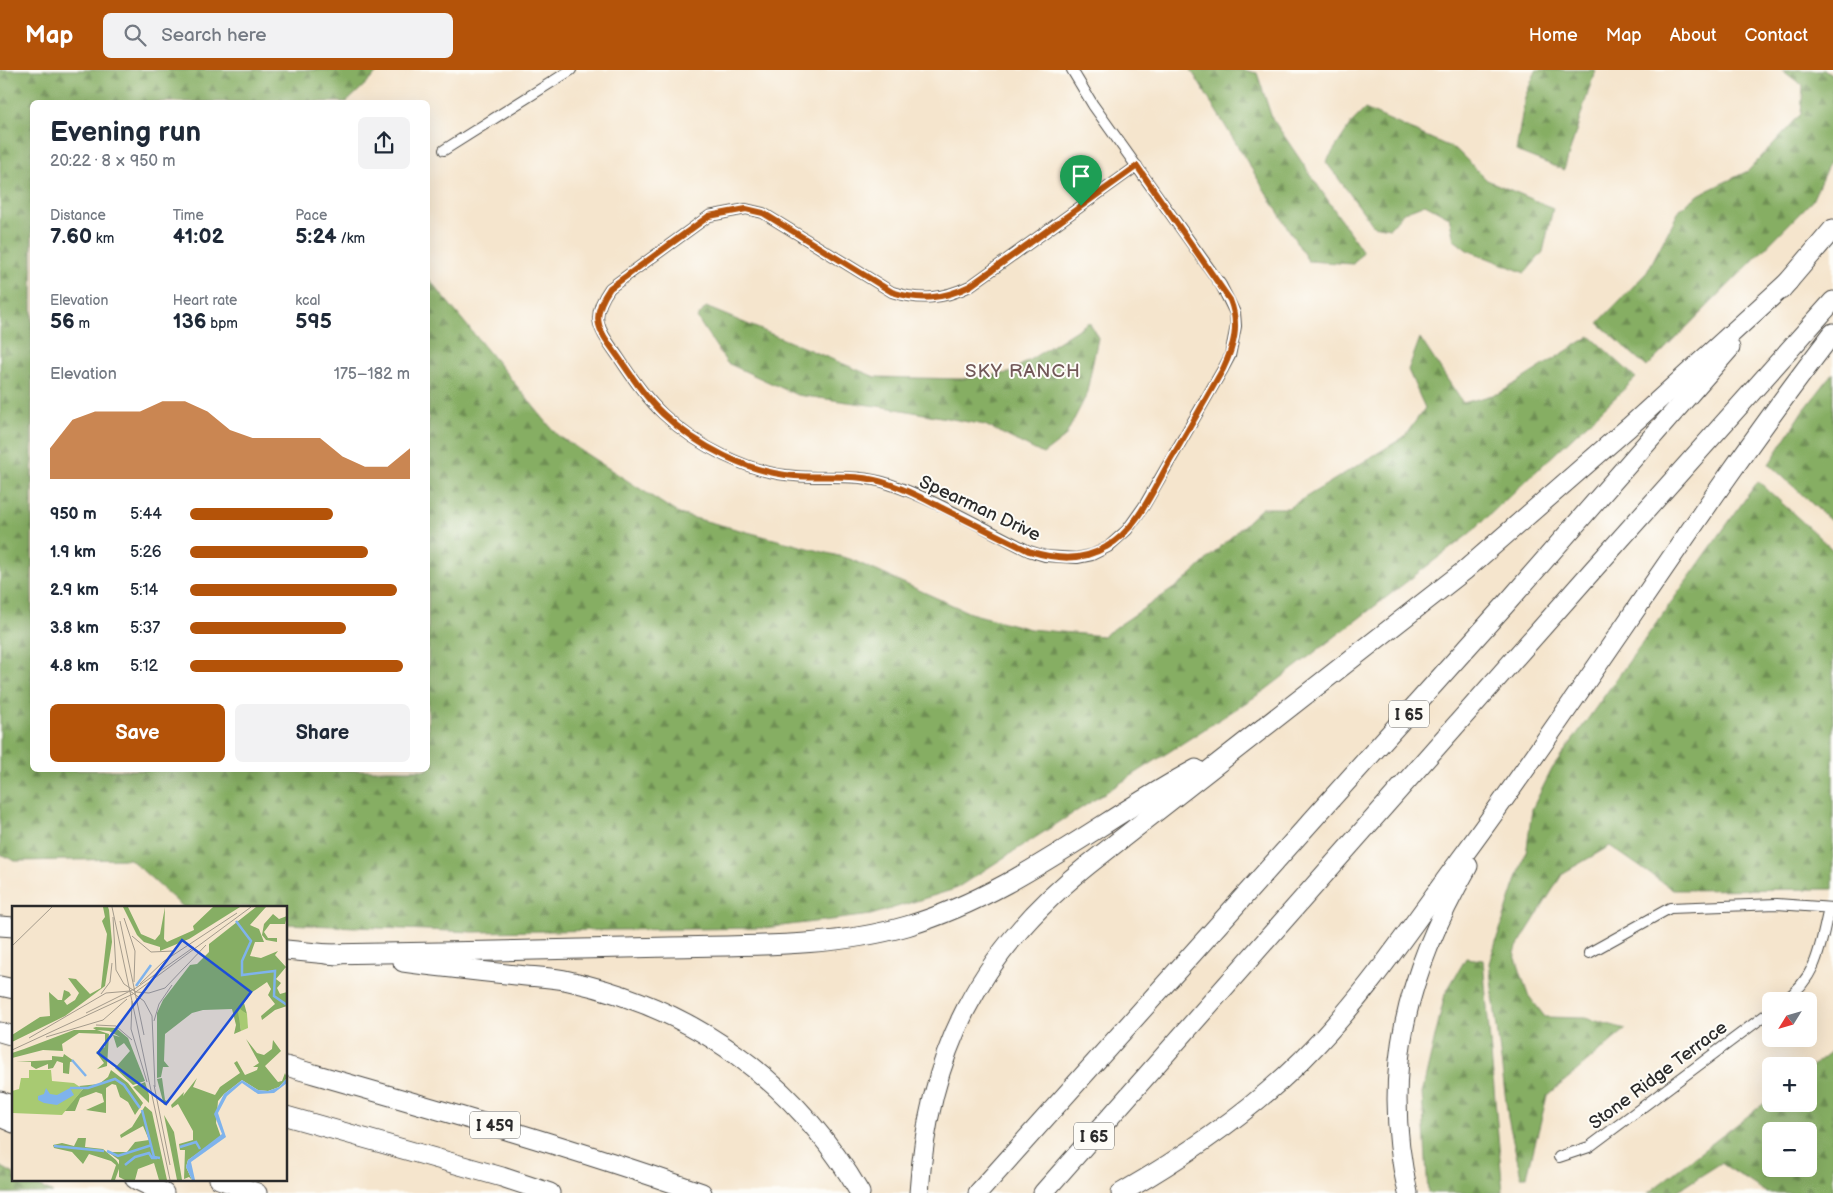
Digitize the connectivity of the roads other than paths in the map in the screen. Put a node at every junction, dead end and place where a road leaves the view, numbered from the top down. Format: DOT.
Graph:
graph roads {
  1 [pos="1072,70"];
  2 [pos="564,72"];
  3 [pos="444,150"];
  4 [pos="1137,166"];
  5 [pos="1833,229"];
  6 [pos="1789,281"];
  7 [pos="1833,301"];
  8 [pos="1833,333"];
  9 [pos="1239,746"];
  10 [pos="1514,787"];
  11 [pos="1831,908"];
  12 [pos="288,950"];
  13 [pos="1589,953"];
  14 [pos="326,954"];
  15 [pos="1796,992"];
  16 [pos="1762,1017"];
  17 [pos="288,1067"];
  18 [pos="0,1101"];
  19 [pos="12,1105"];
  20 [pos="0,1116"];
  21 [pos="288,1117"];
  22 [pos="12,1122"];
  23 [pos="1559,1157"];
  24 [pos="137,1180"];
  25 [pos="222,1180"];
  26 [pos="164,1193"];
  27 [pos="257,1193"];
  28 [pos="550,1193"];
  29 [pos="702,1193"];
  30 [pos="860,1193"];
  31 [pos="919,1193"];
  32 [pos="978,1193"];
  33 [pos="1043,1193"];
  34 [pos="1121,1193"];
  35 [pos="1408,1193"];
  1 -- 4 [label="street, Spearman Drive"];
  2 -- 3 [label="street"];
  4 -- 4 [label="street, Spearman Drive"];
  5 -- 6 [label="highway, I 65"];
  6 -- 9 [label="highway"];
  6 -- 32 [label="highway, I 65"];
  7 -- 33 [label="highway, I 65"];
  8 -- 10 [label="highway"];
  9 -- 14 [label="highway"];
  9 -- 31 [label="highway"];
  10 -- 34 [label="highway"];
  10 -- 35 [label="highway"];
  11 -- 13 [label="street"];
  11 -- 15 [label="street"];
  12 -- 14 [label="highway"];
  14 -- 30 [label="highway"];
  16 -- 23 [label="street, Stone Ridge Terrace"];
  17 -- 29 [label="highway, I 459"];
  18 -- 19 [label="highway"];
  20 -- 22 [label="highway"];
  21 -- 28 [label="highway"];
  24 -- 26 [label="highway"];
  25 -- 27 [label="highway"];
}
